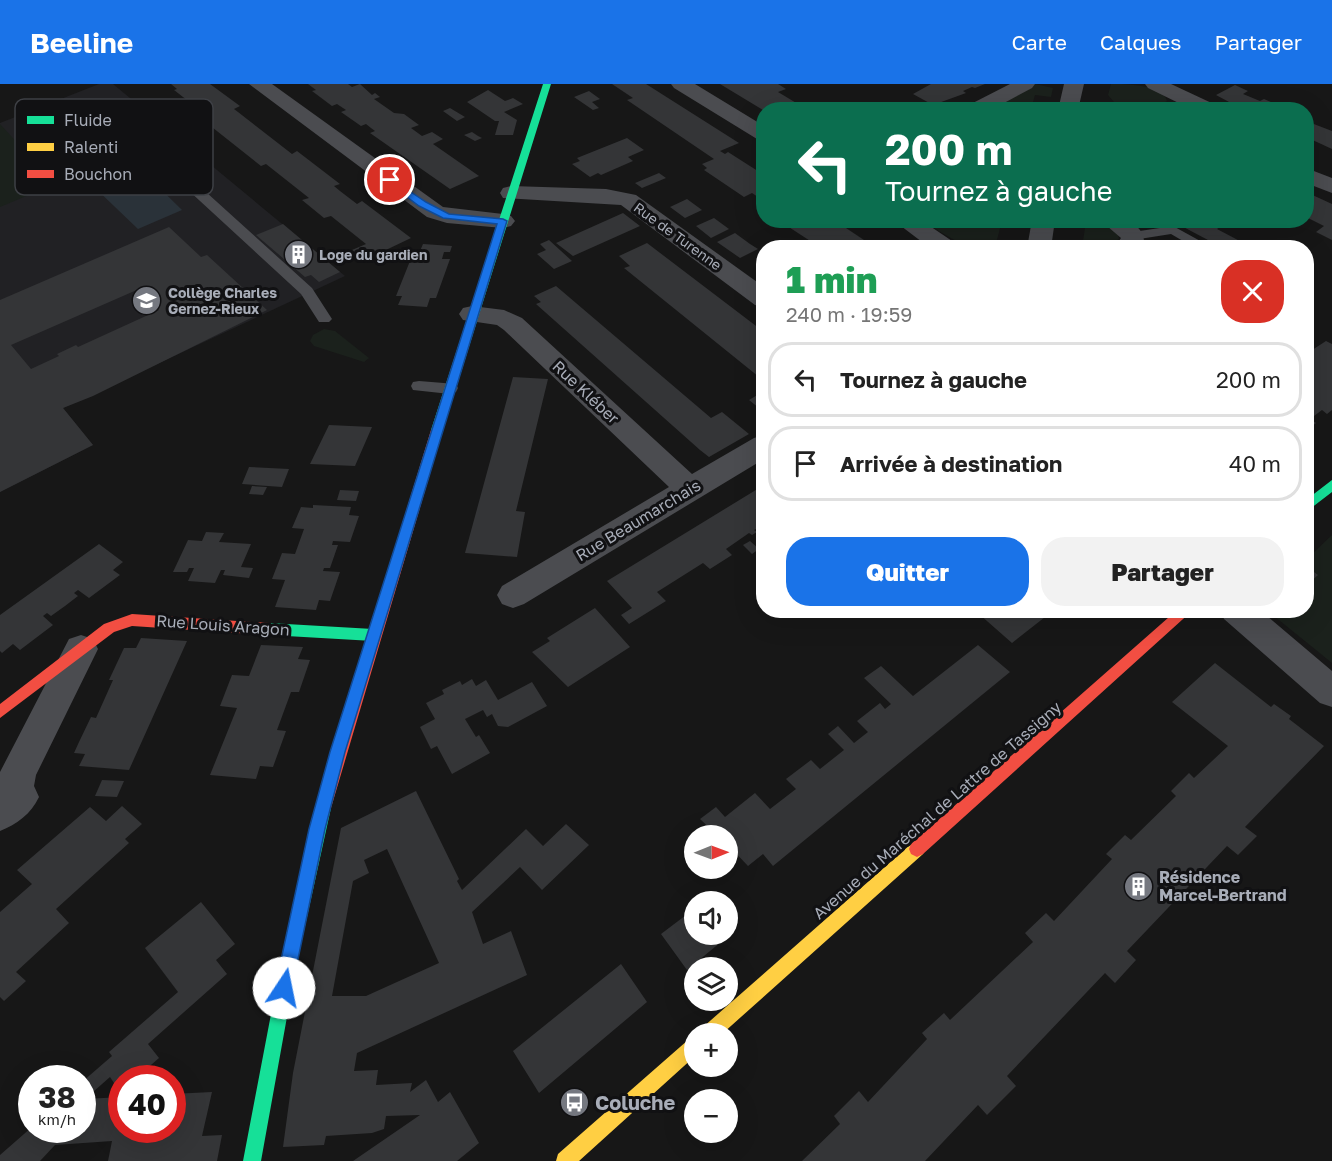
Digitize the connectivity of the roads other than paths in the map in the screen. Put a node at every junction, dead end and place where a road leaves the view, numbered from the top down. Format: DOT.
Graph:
graph roads {
  1 [pos="259,84"];
  2 [pos="547,84"];
  3 [pos="681,84"];
  4 [pos="1025,84"];
  5 [pos="1074,84"];
  6 [pos="1155,84"];
  7 [pos="1187,99"];
  8 [pos="990,102"];
  9 [pos="1070,102"];
  10 [pos="1181,102"];
  11 [pos="1194,102"];
  12 [pos="756,130"];
  13 [pos="1314,157"];
  14 [pos="1332,165"];
  15 [pos="1314,178"];
  16 [pos="1332,186"];
  17 [pos="512,193"];
  18 [pos="202,195"];
  19 [pos="503,221"];
  20 [pos="919,228"];
  21 [pos="1118,228"];
  22 [pos="936,240"];
  23 [pos="1128,240"];
  24 [pos="1138,240"];
  25 [pos="1190,240"];
  26 [pos="756,293"];
  27 [pos="472,314"];
  28 [pos="324,319"];
  29 [pos="420,386"];
  30 [pos="450,388"];
  31 [pos="756,450"];
  32 [pos="1332,485"];
  33 [pos="690,489"];
  34 [pos="1314,500"];
  35 [pos="513,595"];
  36 [pos="1178,618"];
  37 [pos="1245,618"];
  38 [pos="373,635"];
  39 [pos="81,649"];
  40 [pos="1332,692"];
  41 [pos="0,712"];
  42 [pos="0,813"];
  43 [pos="720,1023"];
  44 [pos="684,1055"];
  45 [pos="252,1161"];
  46 [pos="565,1161"];
  1 -- 19 [label="street"];
  2 -- 17 [label="street"];
  3 -- 12 [label="street"];
  4 -- 8 [label="street"];
  5 -- 9 [label="street"];
  6 -- 7 [label="street"];
  7 -- 10 [label="street"];
  7 -- 11 [label="street"];
  13 -- 14 [label="street"];
  15 -- 16 [label="street"];
  17 -- 19 [label="street"];
  17 -- 26 [label="street, Rue de Turenne"];
  18 -- 28 [label="lane"];
  19 -- 27 [label="street"];
  20 -- 22 [label="street"];
  21 -- 23 [label="street"];
  24 -- 25 [label="lane"];
  27 -- 30 [label="street"];
  27 -- 33 [label="street, Rue Kléber"];
  29 -- 30 [label="lane"];
  30 -- 38 [label="street"];
  31 -- 33 [label="street, Rue Beaumarchais"];
  32 -- 34 [label="street"];
  33 -- 35 [label="street, Rue Beaumarchais"];
  36 -- 43 [label="street, Avenue du Maréchal de Lattre de Tassigny"];
  37 -- 40 [label="street"];
  38 -- 39 [label="street, Rue Louis Aragon"];
  38 -- 45 [label="street"];
  39 -- 41 [label="street, Rue Louis Aragon"];
  39 -- 42 [label="street, Rue Louis Aragon"];
  44 -- 46 [label="street"];
}
